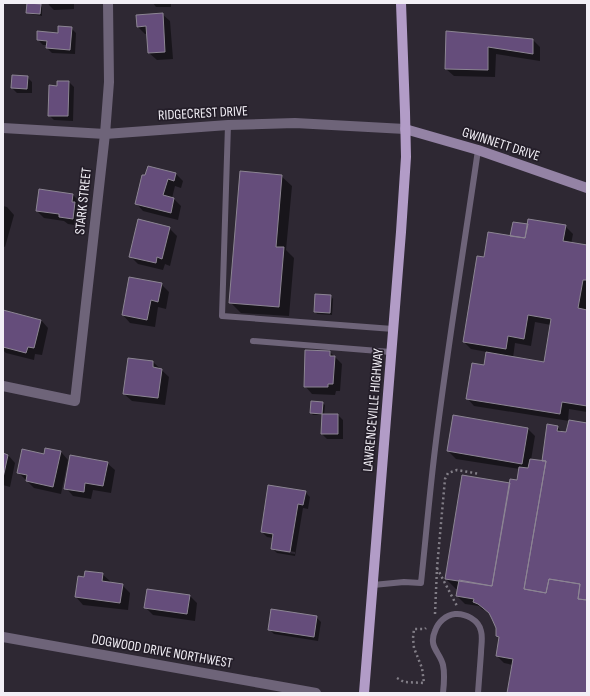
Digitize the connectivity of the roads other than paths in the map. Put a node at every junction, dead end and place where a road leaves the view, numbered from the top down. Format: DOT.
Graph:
graph roads {
  1 [pos="108,3"];
  2 [pos="401,3"];
  3 [pos="228,125"];
  4 [pos="3,128"];
  5 [pos="405,129"];
  6 [pos="105,134"];
  7 [pos="478,150"];
  8 [pos="587,188"];
  9 [pos="393,329"];
  10 [pos="253,341"];
  11 [pos="392,352"];
  12 [pos="3,386"];
  13 [pos="373,585"];
  14 [pos="3,637"];
  15 [pos="316,693"];
  16 [pos="364,693"];
  17 [pos="443,693"];
  18 [pos="478,693"];
  1 -- 6 [label="street, STARK STREET"];
  2 -- 5 [label="main road, LAWRENCEVILLE HIGHWAY"];
  3 -- 5 [label="street, RIDGECREST DRIVE"];
  3 -- 6 [label="street, RIDGECREST DRIVE"];
  3 -- 9 [label="lane"];
  4 -- 6 [label="street, RIDGECREST DRIVE"];
  5 -- 7 [label="street, GWINNETT DRIVE"];
  5 -- 9 [label="main road, LAWRENCEVILLE HIGHWAY"];
  6 -- 12 [label="street, STARK STREET"];
  7 -- 8 [label="street, GWINNETT DRIVE"];
  7 -- 13 [label="lane"];
  9 -- 11 [label="main road, LAWRENCEVILLE HIGHWAY"];
  10 -- 11 [label="lane"];
  11 -- 13 [label="main road, LAWRENCEVILLE HIGHWAY"];
  13 -- 16 [label="main road, LAWRENCEVILLE HIGHWAY"];
  14 -- 15 [label="street, DOGWOOD DRIVE NORTHWEST"];
  17 -- 18 [label="lane"];
}
